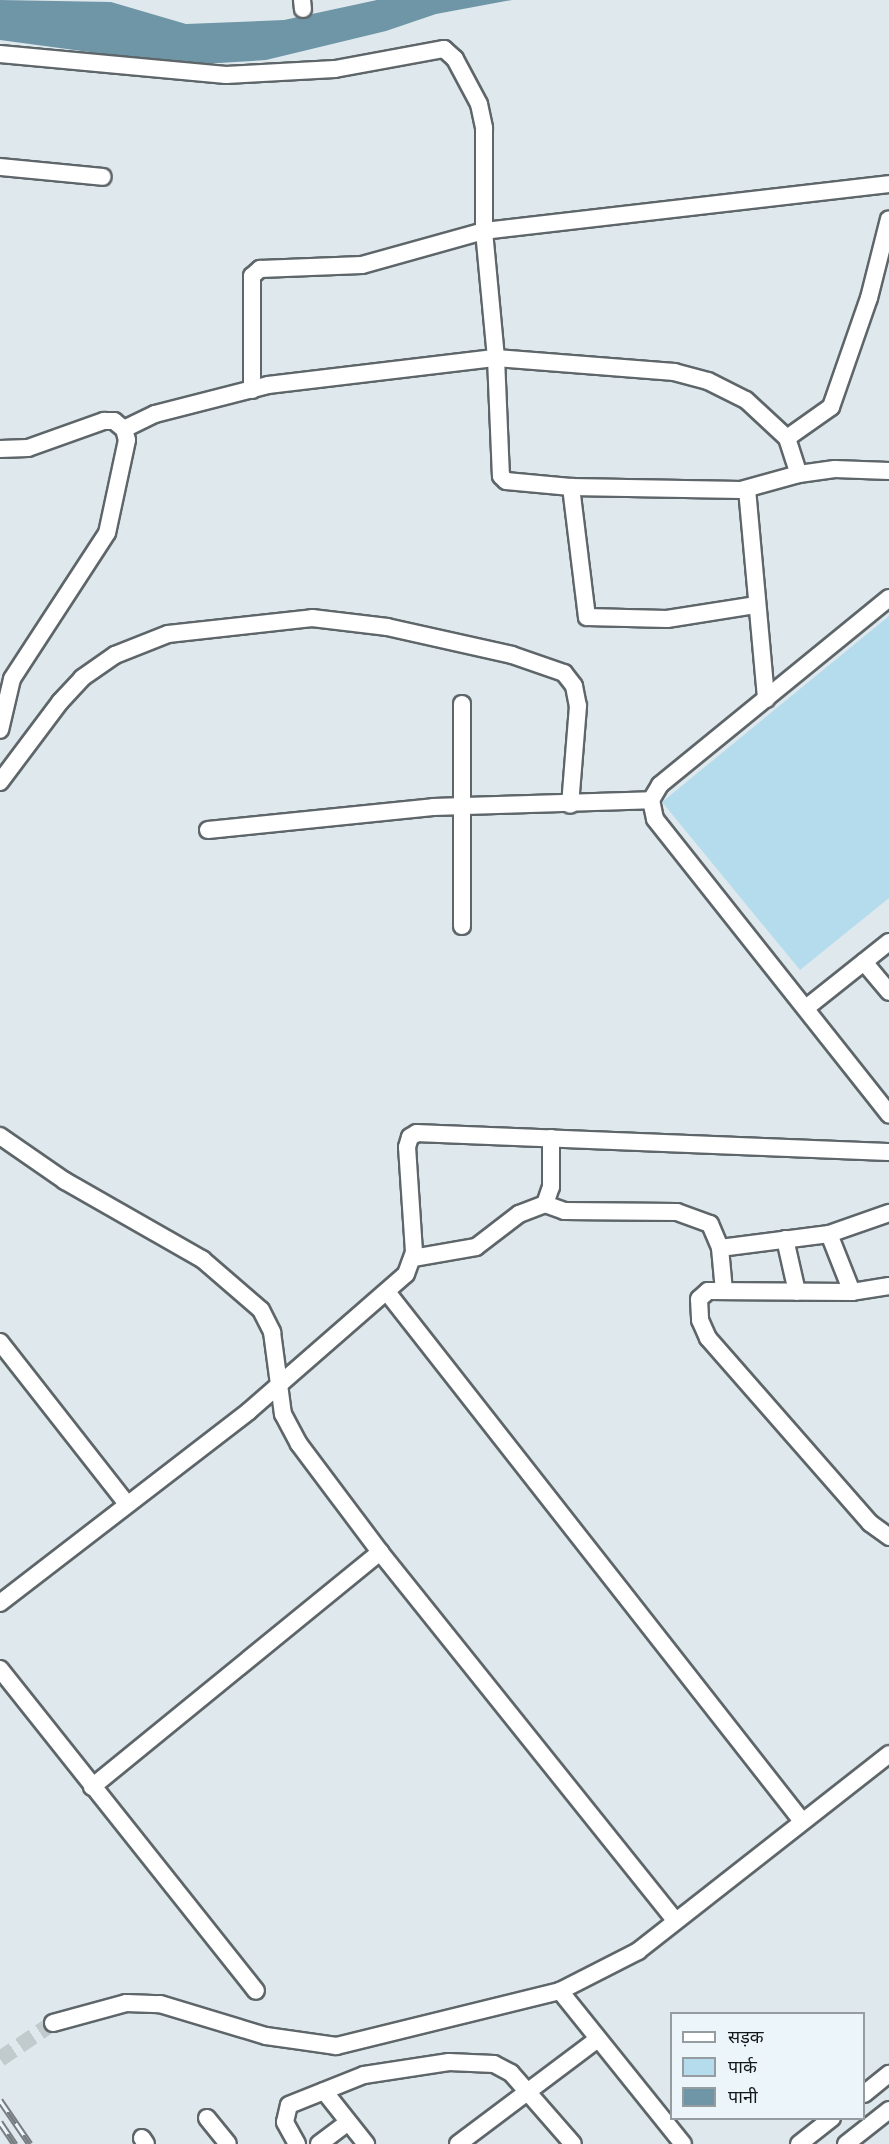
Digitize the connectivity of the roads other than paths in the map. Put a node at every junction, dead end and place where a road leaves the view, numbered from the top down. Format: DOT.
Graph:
graph roads {
  1 [pos="0,54"];
  2 [pos="0,167"];
  3 [pos="103,177"];
  4 [pos="889,184"];
  5 [pos="889,219"];
  6 [pos="484,231"];
  7 [pos="496,358"];
  8 [pos="252,390"];
  9 [pos="124,429"];
  10 [pos="787,438"];
  11 [pos="0,449"];
  12 [pos="889,471"];
  13 [pos="799,474"];
  14 [pos="571,487"];
  15 [pos="747,489"];
  16 [pos="889,598"];
  17 [pos="755,605"];
  18 [pos="766,699"];
  19 [pos="462,704"];
  20 [pos="0,730"];
  21 [pos="0,782"];
  22 [pos="651,800"];
  23 [pos="570,805"];
  24 [pos="464,806"];
  25 [pos="208,830"];
  26 [pos="462,926"];
  27 [pos="889,942"];
  28 [pos="864,962"];
  29 [pos="889,992"];
  30 [pos="806,1008"];
  31 [pos="889,1114"];
  32 [pos="0,1136"];
  33 [pos="551,1138"];
  34 [pos="889,1152"];
  35 [pos="545,1204"];
  36 [pos="889,1213"];
  37 [pos="830,1234"];
  38 [pos="785,1239"];
  39 [pos="720,1248"];
  40 [pos="413,1258"];
  41 [pos="889,1286"];
  42 [pos="724,1291"];
  43 [pos="387,1292"];
  44 [pos="796,1292"];
  45 [pos="852,1292"];
  46 [pos="0,1342"];
  47 [pos="280,1383"];
  48 [pos="127,1504"];
  49 [pos="889,1537"];
  50 [pos="380,1552"];
  51 [pos="0,1603"];
  52 [pos="0,1669"];
  53 [pos="889,1754"];
  54 [pos="92,1787"];
  55 [pos="802,1821"];
  56 [pos="675,1920"];
  57 [pos="256,1991"];
  58 [pos="560,1991"];
  59 [pos="53,2024"];
  60 [pos="598,2039"];
  61 [pos="889,2074"];
  62 [pos="324,2091"];
  63 [pos="529,2091"];
  64 [pos="865,2093"];
  65 [pos="889,2110"];
  66 [pos="207,2118"];
  67 [pos="829,2120"];
  68 [pos="348,2122"];
  69 [pos="854,2142"];
  70 [pos="228,2144"];
  71 [pos="297,2144"];
  72 [pos="320,2144"];
  73 [pos="366,2144"];
  74 [pos="458,2144"];
  75 [pos="573,2144"];
  76 [pos="683,2144"];
  77 [pos="799,2144"];
  1 -- 6 [label="street"];
  2 -- 3 [label="street"];
  4 -- 6 [label="street"];
  5 -- 10 [label="street"];
  6 -- 7 [label="street"];
  6 -- 8 [label="street"];
  7 -- 8 [label="street"];
  7 -- 10 [label="street"];
  7 -- 14 [label="street"];
  8 -- 9 [label="street"];
  9 -- 11 [label="street"];
  9 -- 20 [label="street"];
  10 -- 13 [label="street"];
  12 -- 13 [label="street"];
  13 -- 15 [label="street"];
  14 -- 15 [label="street"];
  14 -- 17 [label="street"];
  15 -- 17 [label="street"];
  16 -- 18 [label="street"];
  17 -- 18 [label="street"];
  18 -- 22 [label="street"];
  19 -- 24 [label="street"];
  21 -- 23 [label="street"];
  22 -- 23 [label="street"];
  22 -- 30 [label="street"];
  23 -- 24 [label="street"];
  24 -- 25 [label="street"];
  24 -- 26 [label="street"];
  27 -- 28 [label="street"];
  28 -- 29 [label="street"];
  28 -- 30 [label="street"];
  30 -- 31 [label="street"];
  32 -- 47 [label="street"];
  33 -- 34 [label="street"];
  33 -- 35 [label="street"];
  33 -- 40 [label="street"];
  35 -- 39 [label="street"];
  35 -- 40 [label="street"];
  36 -- 37 [label="street"];
  37 -- 38 [label="street"];
  37 -- 45 [label="street"];
  38 -- 39 [label="street"];
  38 -- 44 [label="street"];
  39 -- 42 [label="street"];
  40 -- 43 [label="street"];
  41 -- 45 [label="street"];
  42 -- 44 [label="street"];
  42 -- 49 [label="street"];
  43 -- 47 [label="street"];
  43 -- 55 [label="street"];
  44 -- 45 [label="street"];
  46 -- 48 [label="street"];
  47 -- 48 [label="street"];
  47 -- 50 [label="street"];
  48 -- 51 [label="street"];
  50 -- 54 [label="street"];
  50 -- 56 [label="street"];
  52 -- 54 [label="street"];
  53 -- 55 [label="street"];
  54 -- 57 [label="street"];
  55 -- 56 [label="street"];
  56 -- 58 [label="street"];
  58 -- 59 [label="street"];
  58 -- 60 [label="street"];
  60 -- 63 [label="street"];
  60 -- 76 [label="street"];
  61 -- 64 [label="street"];
  62 -- 63 [label="street"];
  62 -- 68 [label="street"];
  62 -- 71 [label="street"];
  63 -- 74 [label="street"];
  63 -- 75 [label="street"];
  65 -- 69 [label="street"];
  66 -- 70 [label="street"];
  67 -- 77 [label="street"];
  68 -- 72 [label="street"];
  68 -- 73 [label="street"];
}
